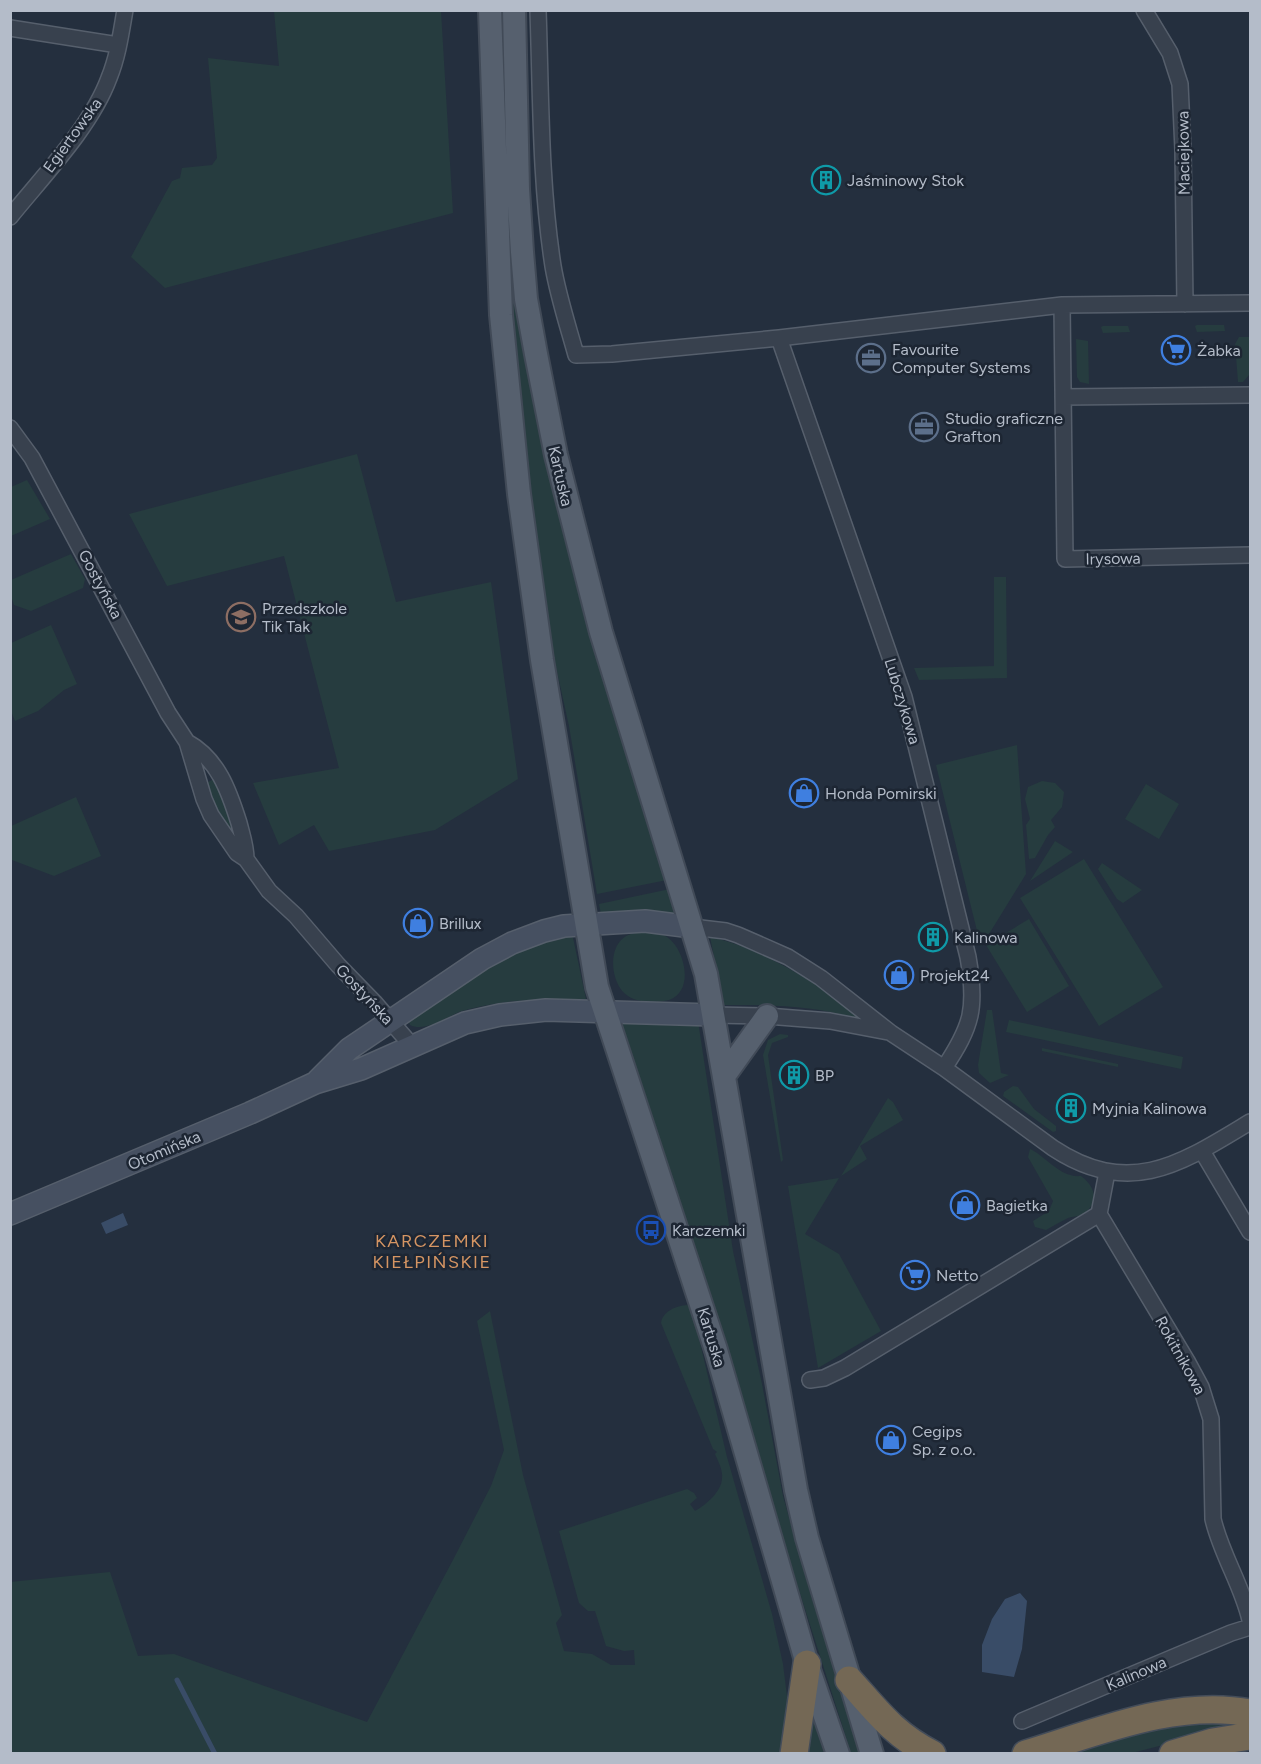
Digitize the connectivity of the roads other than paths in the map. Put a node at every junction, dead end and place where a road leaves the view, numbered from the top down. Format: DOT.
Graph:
graph roads {
  1 [pos="125,10"];
  2 [pos="490,10"];
  3 [pos="514,10"];
  4 [pos="538,10"];
  5 [pos="1144,10"];
  6 [pos="10,28"];
  7 [pos="118,45"];
  8 [pos="10,217"];
  9 [pos="1251,303"];
  10 [pos="1185,304"];
  11 [pos="1062,305"];
  12 [pos="779,338"];
  13 [pos="1251,395"];
  14 [pos="1063,397"];
  15 [pos="10,428"];
  16 [pos="1251,555"];
  17 [pos="188,742"];
  18 [pos="246,859"];
  19 [pos="587,924"];
  20 [pos="692,927"];
  21 [pos="606,1012"];
  22 [pos="713,1014"];
  23 [pos="767,1016"];
  24 [pos="390,1020"];
  25 [pos="891,1033"];
  26 [pos="413,1047"];
  27 [pos="944,1068"];
  28 [pos="724,1076"];
  29 [pos="315,1083"];
  30 [pos="1251,1122"];
  31 [pos="1202,1151"];
  32 [pos="1107,1172"];
  33 [pos="10,1214"];
  34 [pos="1099,1214"];
  35 [pos="1251,1232"];
  36 [pos="810,1380"];
  37 [pos="1251,1620"];
  38 [pos="1251,1627"];
  39 [pos="807,1664"];
  40 [pos="849,1680"];
  41 [pos="1251,1713"];
  42 [pos="1022,1721"];
  43 [pos="1251,1736"];
  44 [pos="794,1754"];
  45 [pos="838,1754"];
  46 [pos="872,1754"];
  47 [pos="932,1754"];
  48 [pos="1026,1754"];
  49 [pos="1173,1754"];
  1 -- 7 [label="street, Egiertowska"];
  2 -- 19 [label="main road"];
  3 -- 20 [label="main road, Kartuska"];
  4 -- 12 [label="street"];
  5 -- 10 [label="street, Maciejkowa"];
  6 -- 7 [label="street"];
  7 -- 8 [label="street, Egiertowska"];
  9 -- 10 [label="street"];
  10 -- 11 [label="street"];
  11 -- 12 [label="street"];
  11 -- 14 [label="street, Irysowa"];
  12 -- 27 [label="street, Lubczykowa"];
  13 -- 14 [label="street"];
  14 -- 16 [label="street, Irysowa"];
  15 -- 17 [label="street, Gostyńska"];
  17 -- 18 [label="street, Gostyńska"];
  17 -- 18 [label="street, Gostyńska"];
  18 -- 24 [label="street, Gostyńska"];
  19 -- 20 [label="street, Otomińska"];
  19 -- 21 [label="main road, Kartuska"];
  19 -- 24 [label="street, Otomińska"];
  20 -- 22 [label="main road, Kartuska"];
  20 -- 25 [label="street"];
  21 -- 22 [label="street, Otomińska"];
  21 -- 26 [label="street, Otomińska"];
  21 -- 39 [label="main road, Kartuska"];
  22 -- 23 [label="street"];
  22 -- 28 [label="main road"];
  23 -- 25 [label="street"];
  23 -- 28 [label="main road"];
  24 -- 26 [label="street, Gostyńska"];
  24 -- 29 [label="street, Otomińska"];
  25 -- 27 [label="street"];
  26 -- 29 [label="street, Otomińska"];
  27 -- 32 [label="street"];
  28 -- 40 [label="main road"];
  29 -- 33 [label="street, Otomińska"];
  30 -- 31 [label="street"];
  31 -- 32 [label="street"];
  31 -- 35 [label="street"];
  32 -- 34 [label="street"];
  34 -- 36 [label="street"];
  34 -- 37 [label="street, Rokitnikowa"];
  38 -- 42 [label="street, Kalinowa"];
  39 -- 44 [label="highway"];
  39 -- 45 [label="main road, Kartuska"];
  40 -- 46 [label="main road"];
  40 -- 47 [label="highway"];
  41 -- 48 [label="highway"];
  43 -- 49 [label="highway"];
}
